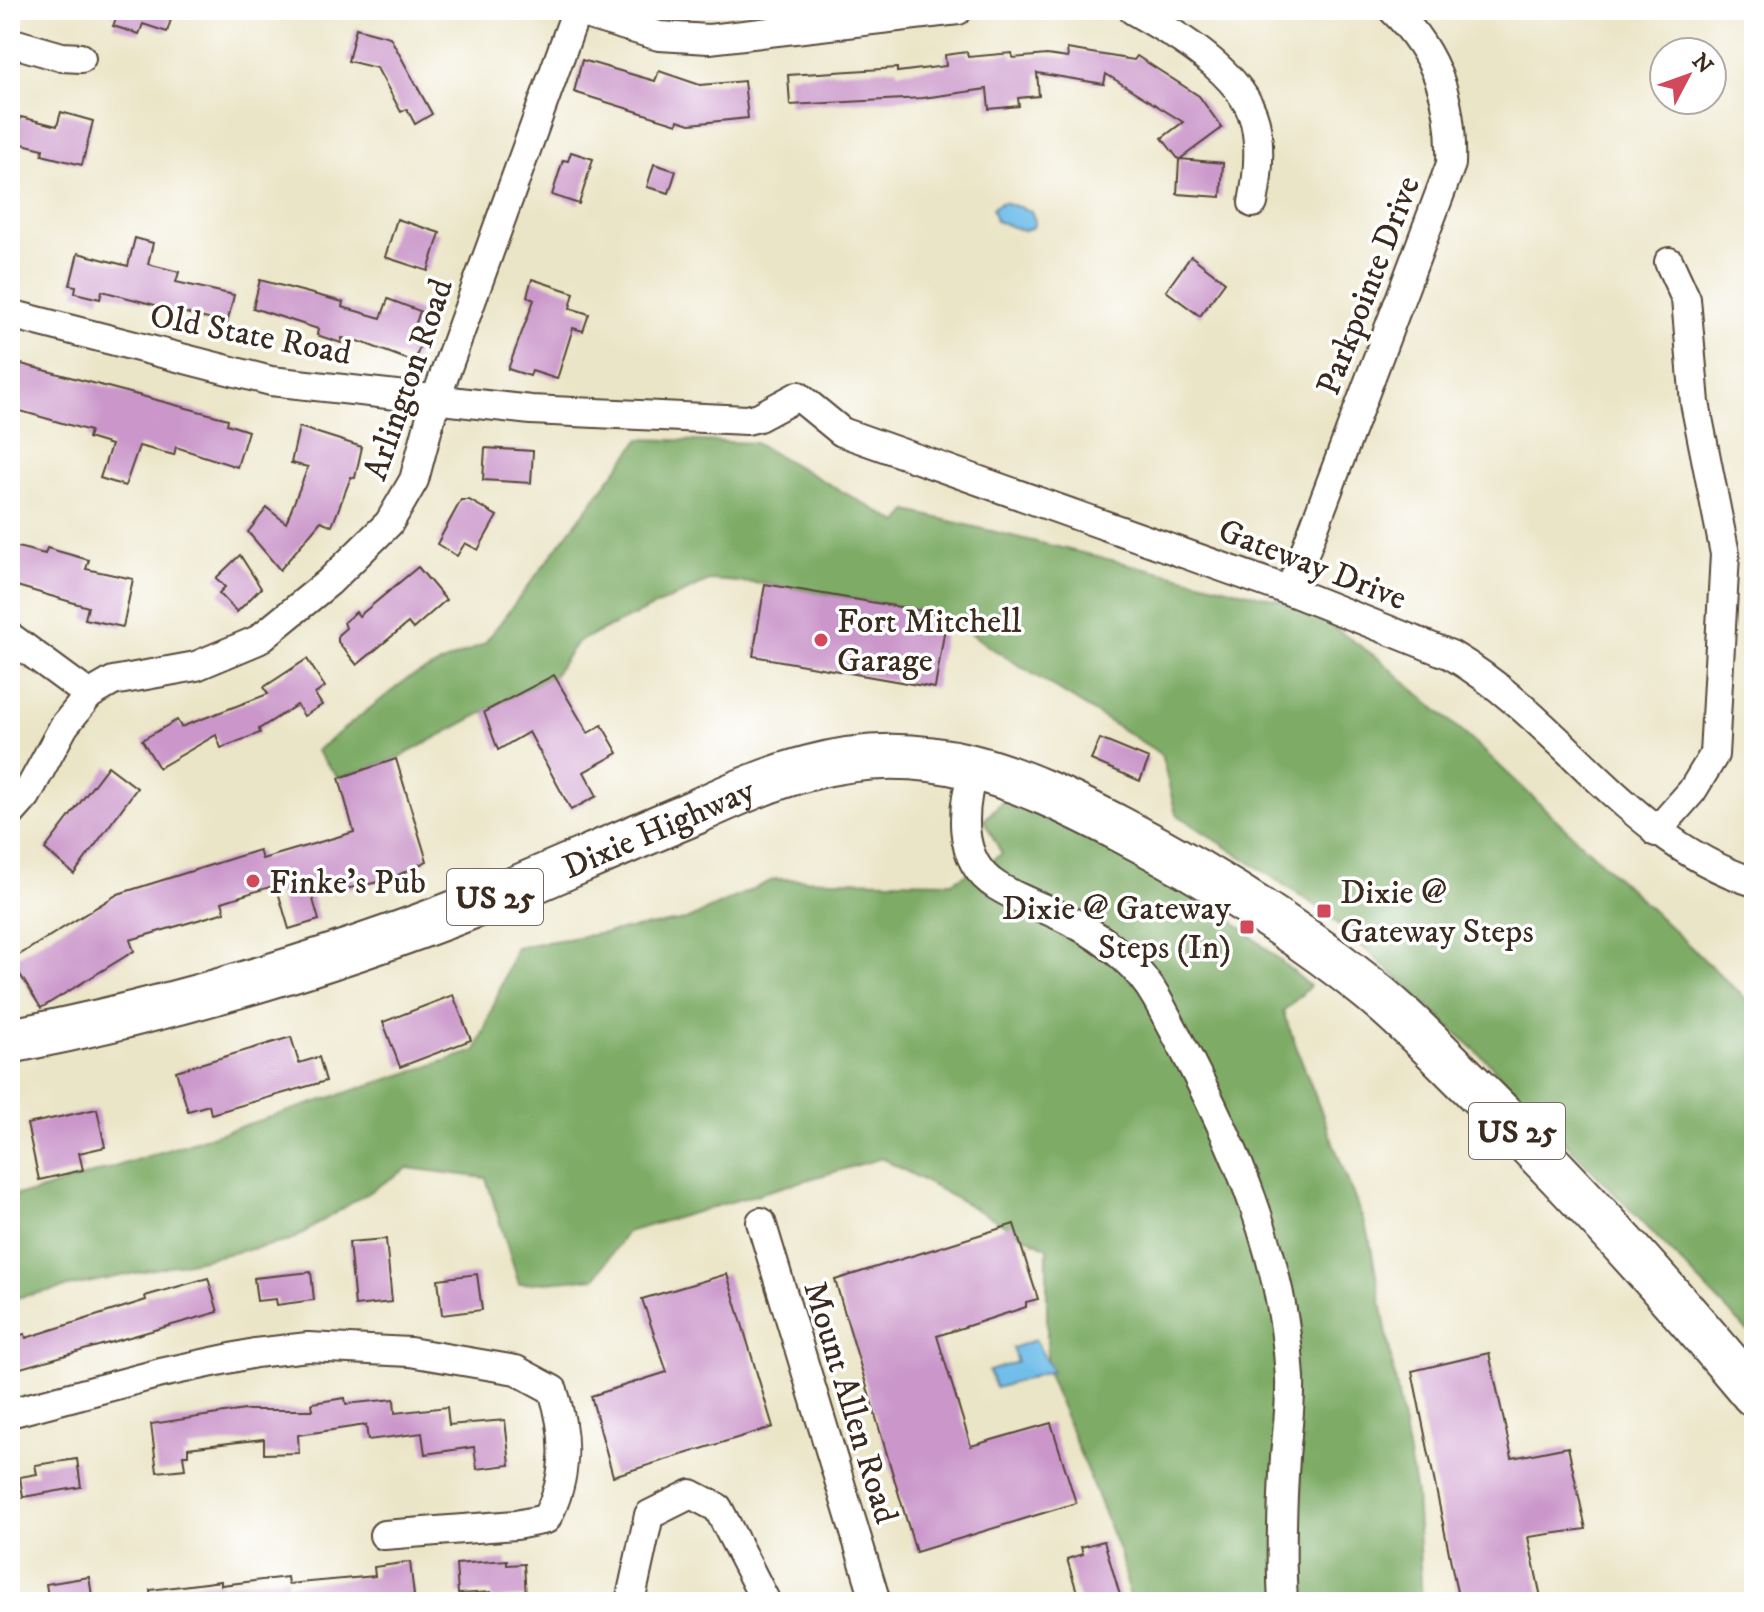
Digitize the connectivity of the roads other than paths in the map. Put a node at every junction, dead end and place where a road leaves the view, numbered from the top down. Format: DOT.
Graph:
graph roads {
  1 [pos="958,10"];
  2 [pos="1133,10"];
  3 [pos="1393,10"];
  4 [pos="574,11"];
  5 [pos="10,42"];
  6 [pos="81,58"];
  7 [pos="1253,203"];
  8 [pos="1669,262"];
  9 [pos="10,314"];
  10 [pos="798,396"];
  11 [pos="435,401"];
  12 [pos="1290,591"];
  13 [pos="10,637"];
  14 [pos="89,695"];
  15 [pos="975,765"];
  16 [pos="10,814"];
  17 [pos="1656,832"];
  18 [pos="1754,882"];
  19 [pos="10,1041"];
  20 [pos="761,1222"];
  21 [pos="1754,1394"];
  22 [pos="10,1413"];
  23 [pos="384,1535"];
  24 [pos="630,1602"];
  25 [pos="766,1602"];
  26 [pos="876,1602"];
  27 [pos="1283,1602"];
  1 -- 4 [label="street"];
  2 -- 7 [label="street"];
  3 -- 12 [label="street, Parkpointe Drive"];
  4 -- 11 [label="street, Arlington Road"];
  5 -- 6 [label="street"];
  8 -- 17 [label="street"];
  9 -- 11 [label="street, Old State Road"];
  10 -- 11 [label="street, Old State Road"];
  10 -- 12 [label="street, Gateway Drive"];
  11 -- 14 [label="street, Arlington Road"];
  12 -- 17 [label="street, Gateway Drive"];
  13 -- 14 [label="street"];
  14 -- 16 [label="street, Arlington Road"];
  15 -- 19 [label="main road, Dixie Highway / US 25"];
  15 -- 21 [label="main road, Dixie Highway / US 25"];
  15 -- 27 [label="street"];
  17 -- 18 [label="street, Gateway Drive"];
  20 -- 26 [label="street, Mount Allen Road"];
  22 -- 23 [label="street"];
  24 -- 25 [label="street"];
}
